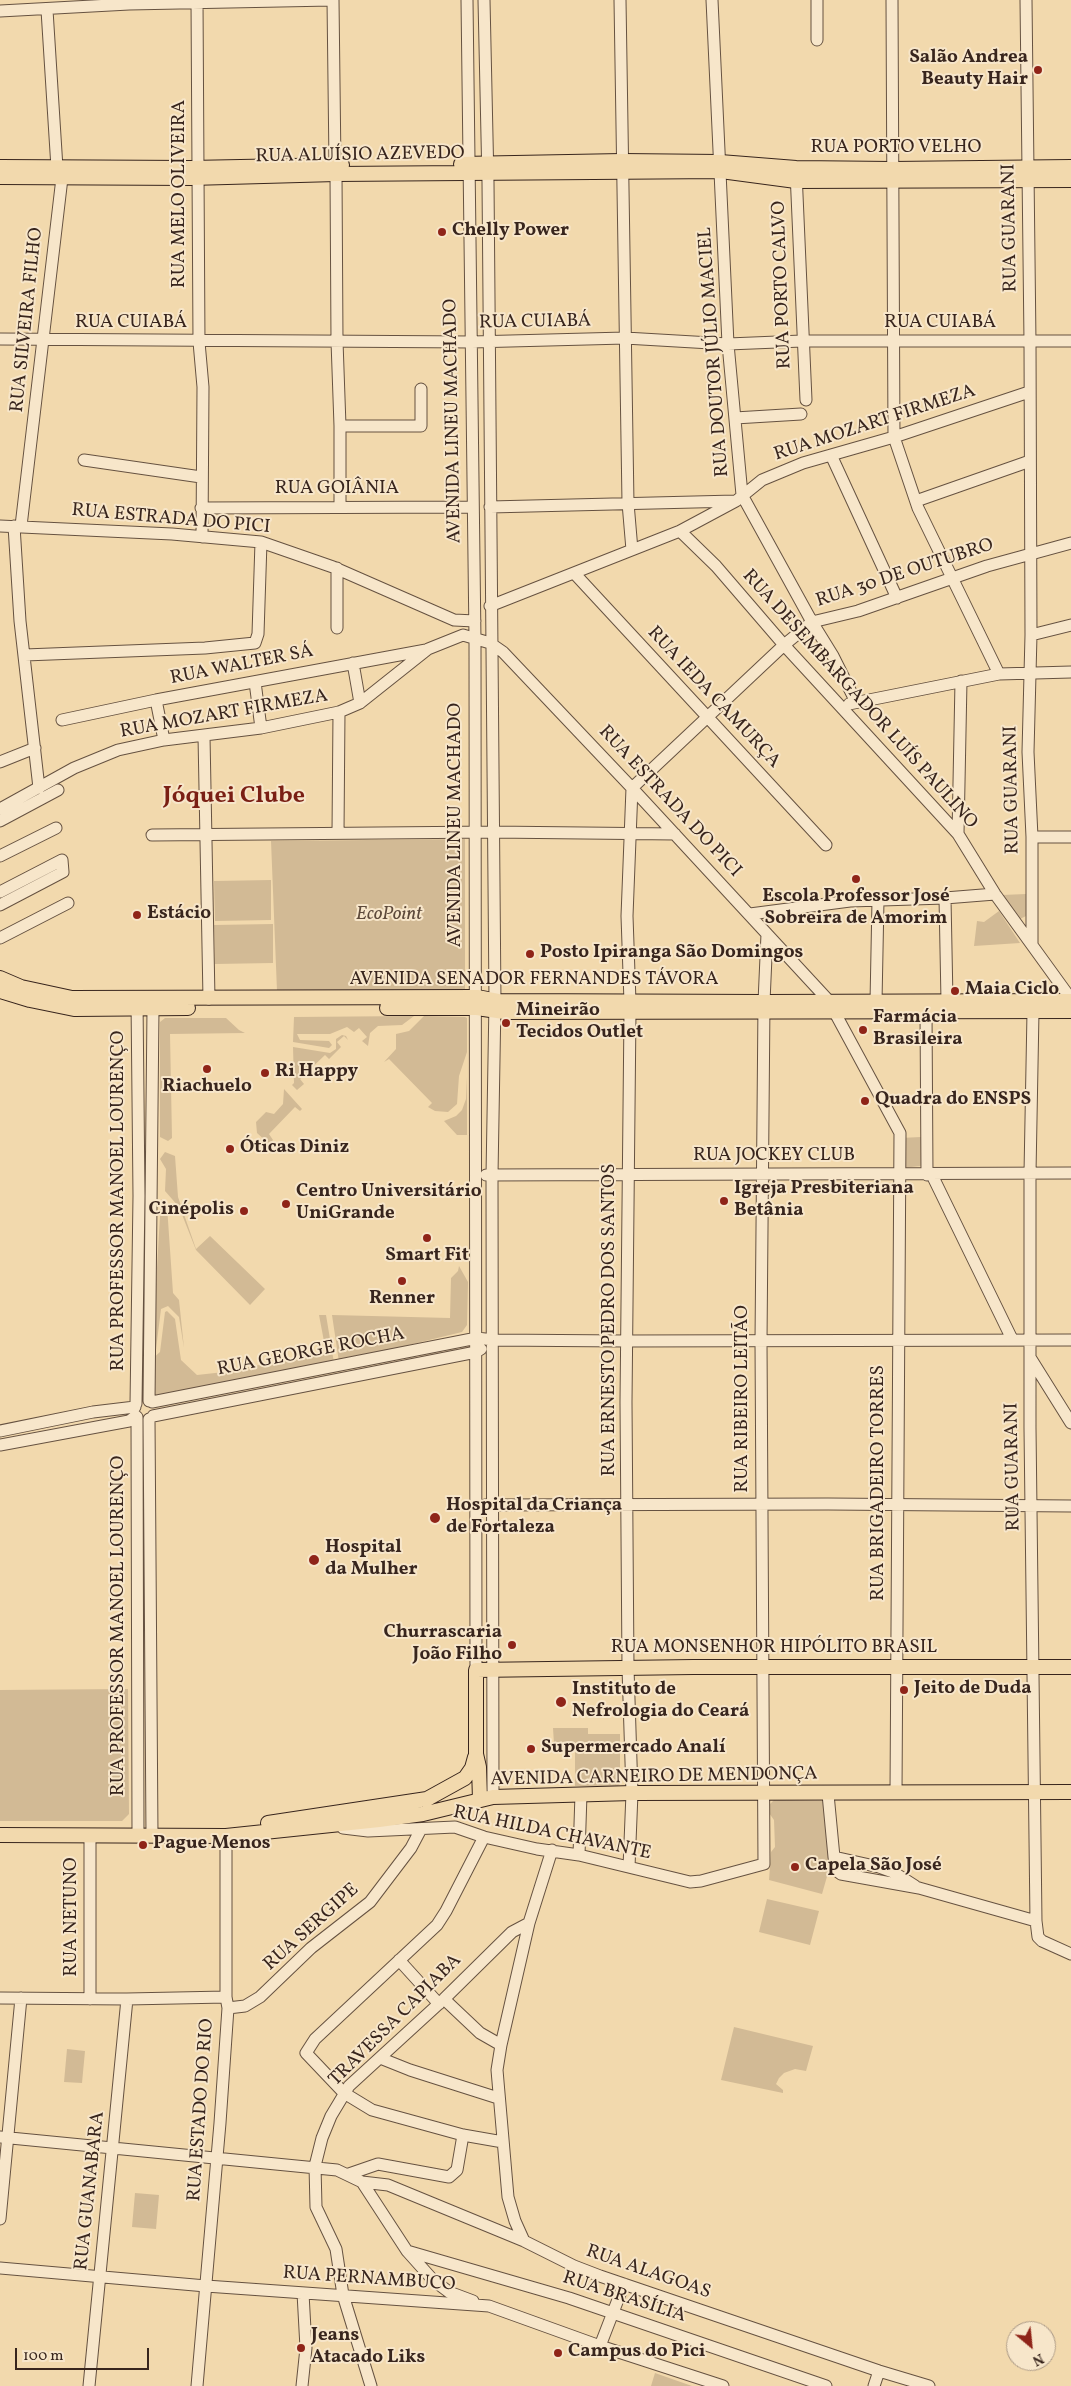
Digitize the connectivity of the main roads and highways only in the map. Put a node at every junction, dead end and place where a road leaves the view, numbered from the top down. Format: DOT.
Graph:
graph roads {
  1 [pos="721,166"];
  2 [pos="0,167"];
  3 [pos="1071,167"];
  4 [pos="59,173"];
  5 [pos="1027,174"];
  6 [pos="0,178"];
  7 [pos="1071,180"];
  8 [pos="0,978"];
  9 [pos="0,990"];
  10 [pos="1071,1000"];
  11 [pos="477,1002"];
  12 [pos="137,1004"];
  13 [pos="831,1006"];
  14 [pos="1071,1011"];
  15 [pos="1071,1667"];
  16 [pos="476,1670"];
  17 [pos="476,1754"];
  18 [pos="1071,1792"];
  19 [pos="486,1799"];
  20 [pos="0,1827"];
  21 [pos="145,1831"];
  22 [pos="0,1835"];
  1 -- 4 [label="main road, RUA ALUÍSIO AZEVEDO"];
  1 -- 5 [label="main road, RUA PORTO VELHO"];
  2 -- 4 [label="main road, RUA ALUÍSIO AZEVEDO"];
  3 -- 5 [label="main road, RUA PORTO VELHO"];
  4 -- 6 [label="main road, RUA ALUÍSIO AZEVEDO"];
  5 -- 7 [label="main road, RUA PORTO VELHO"];
  8 -- 12 [label="main road, AVENIDA SENADOR FERNANDES TÁVORA"];
  9 -- 12 [label="main road, AVENIDA SENADOR FERNANDES TÁVORA"];
  10 -- 13 [label="main road, AVENIDA SENADOR FERNANDES TÁVORA"];
  11 -- 12 [label="main road, AVENIDA SENADOR FERNANDES TÁVORA"];
  11 -- 12 [label="main road, AVENIDA SENADOR FERNANDES TÁVORA"];
  11 -- 13 [label="main road, AVENIDA SENADOR FERNANDES TÁVORA"];
  13 -- 14 [label="main road, AVENIDA SENADOR FERNANDES TÁVORA"];
  15 -- 16 [label="main road, RUA MONSENHOR HIPÓLITO BRASIL"];
  16 -- 17 [label="main road, AVENIDA LINEU MACHADO"];
  17 -- 19 [label="main road, AVENIDA LINEU MACHADO"];
  17 -- 21 [label="main road, AVENIDA CARNEIRO DE MENDONÇA"];
  18 -- 19 [label="main road, AVENIDA CARNEIRO DE MENDONÇA"];
  19 -- 21 [label="main road, AVENIDA CARNEIRO DE MENDONÇA"];
  20 -- 21 [label="main road, AVENIDA CARNEIRO DE MENDONÇA"];
  21 -- 22 [label="main road, AVENIDA CARNEIRO DE MENDONÇA"];
}
